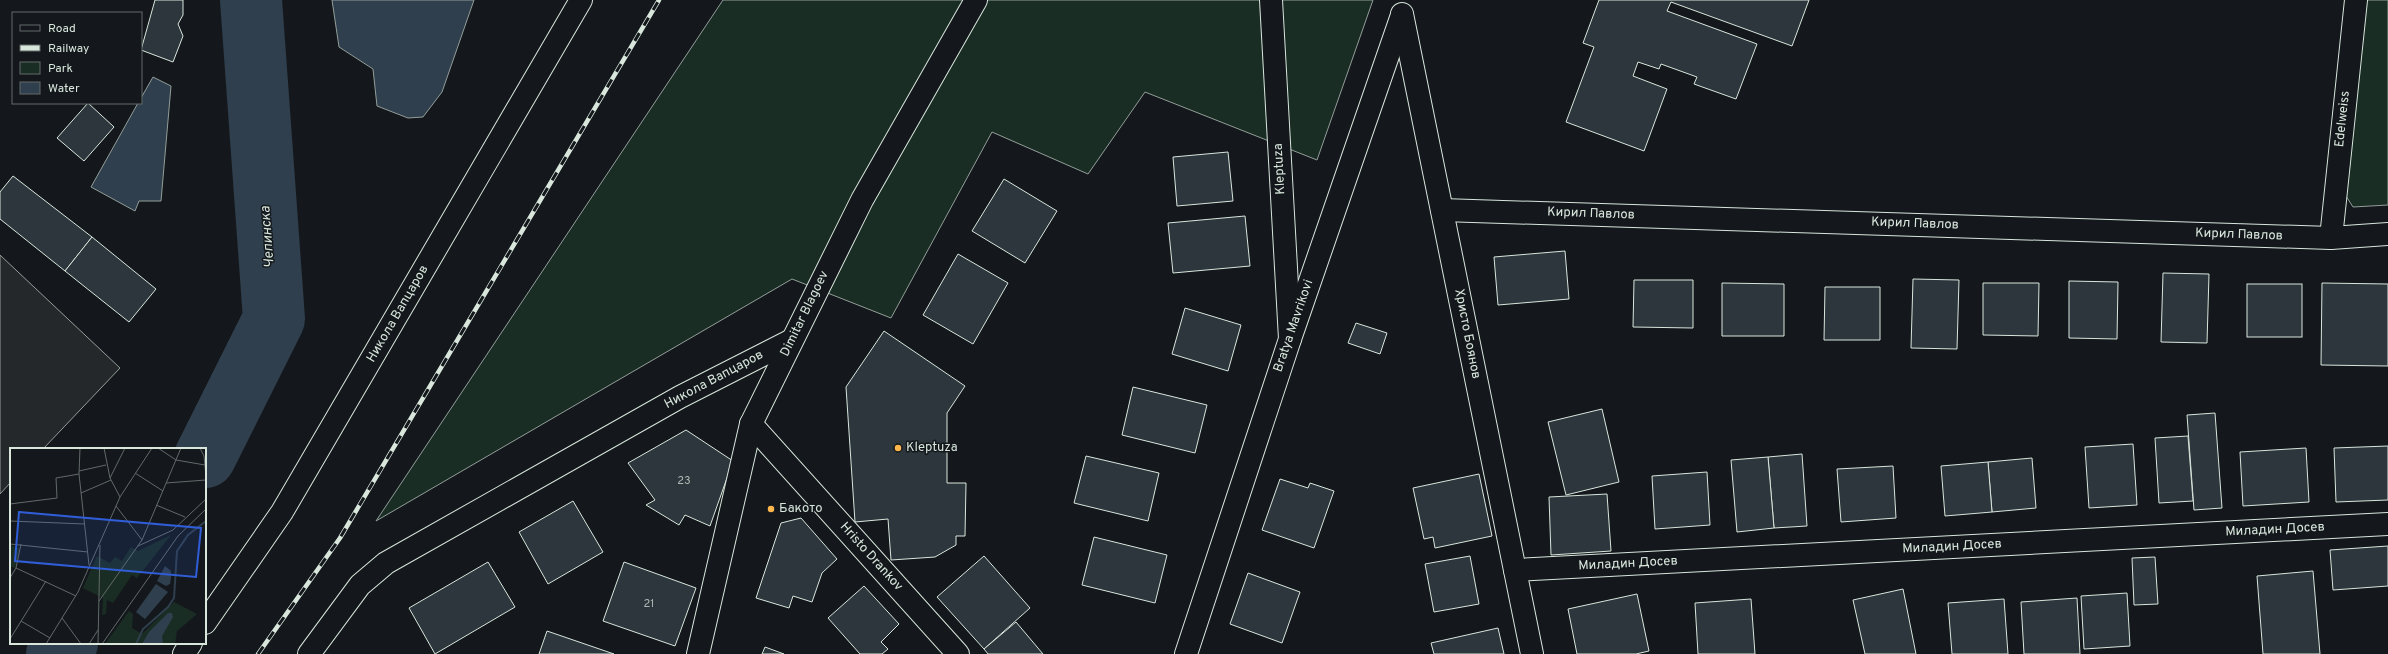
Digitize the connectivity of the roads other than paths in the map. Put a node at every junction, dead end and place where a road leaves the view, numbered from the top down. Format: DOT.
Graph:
graph roads {
  1 [pos="581,0"];
  2 [pos="976,0"];
  3 [pos="1271,0"];
  4 [pos="2356,0"];
  5 [pos="1405,7"];
  6 [pos="1442,210"];
  7 [pos="2388,234"];
  8 [pos="2331,238"];
  9 [pos="1290,339"];
  10 [pos="792,340"];
  11 [pos="751,424"];
  12 [pos="2388,524"];
  13 [pos="1515,570"];
  14 [pos="206,622"];
  15 [pos="190,644"];
  16 [pos="184,654"];
  17 [pos="309,654"];
  18 [pos="698,654"];
  19 [pos="958,654"];
  20 [pos="1186,654"];
  21 [pos="1532,654"];
  1 -- 14 [label="street, Никола Вапцаров"];
  2 -- 10 [label="street, Dimitar Blagoev"];
  3 -- 9 [label="street, Kleptuza"];
  4 -- 8 [label="street, Edelweiss"];
  5 -- 6 [label="street, Христо Боянов"];
  5 -- 9 [label="street, Bratya Mavrikovi"];
  6 -- 8 [label="street, Кирил Павлов"];
  6 -- 13 [label="street, Христо Боянов"];
  7 -- 8 [label="street, Кирил Павлов"];
  9 -- 20 [label="street, Bratya Mavrikovi"];
  10 -- 11 [label="street, Dimitar Blagoev"];
  10 -- 17 [label="street, Никола Вапцаров"];
  11 -- 18 [label="street, Dimitar Blagoev"];
  11 -- 19 [label="street, Hristo Drankov"];
  12 -- 13 [label="street, Миладин Досев"];
  13 -- 21 [label="street, Христо Боянов"];
  15 -- 16 [label="street"];
}
